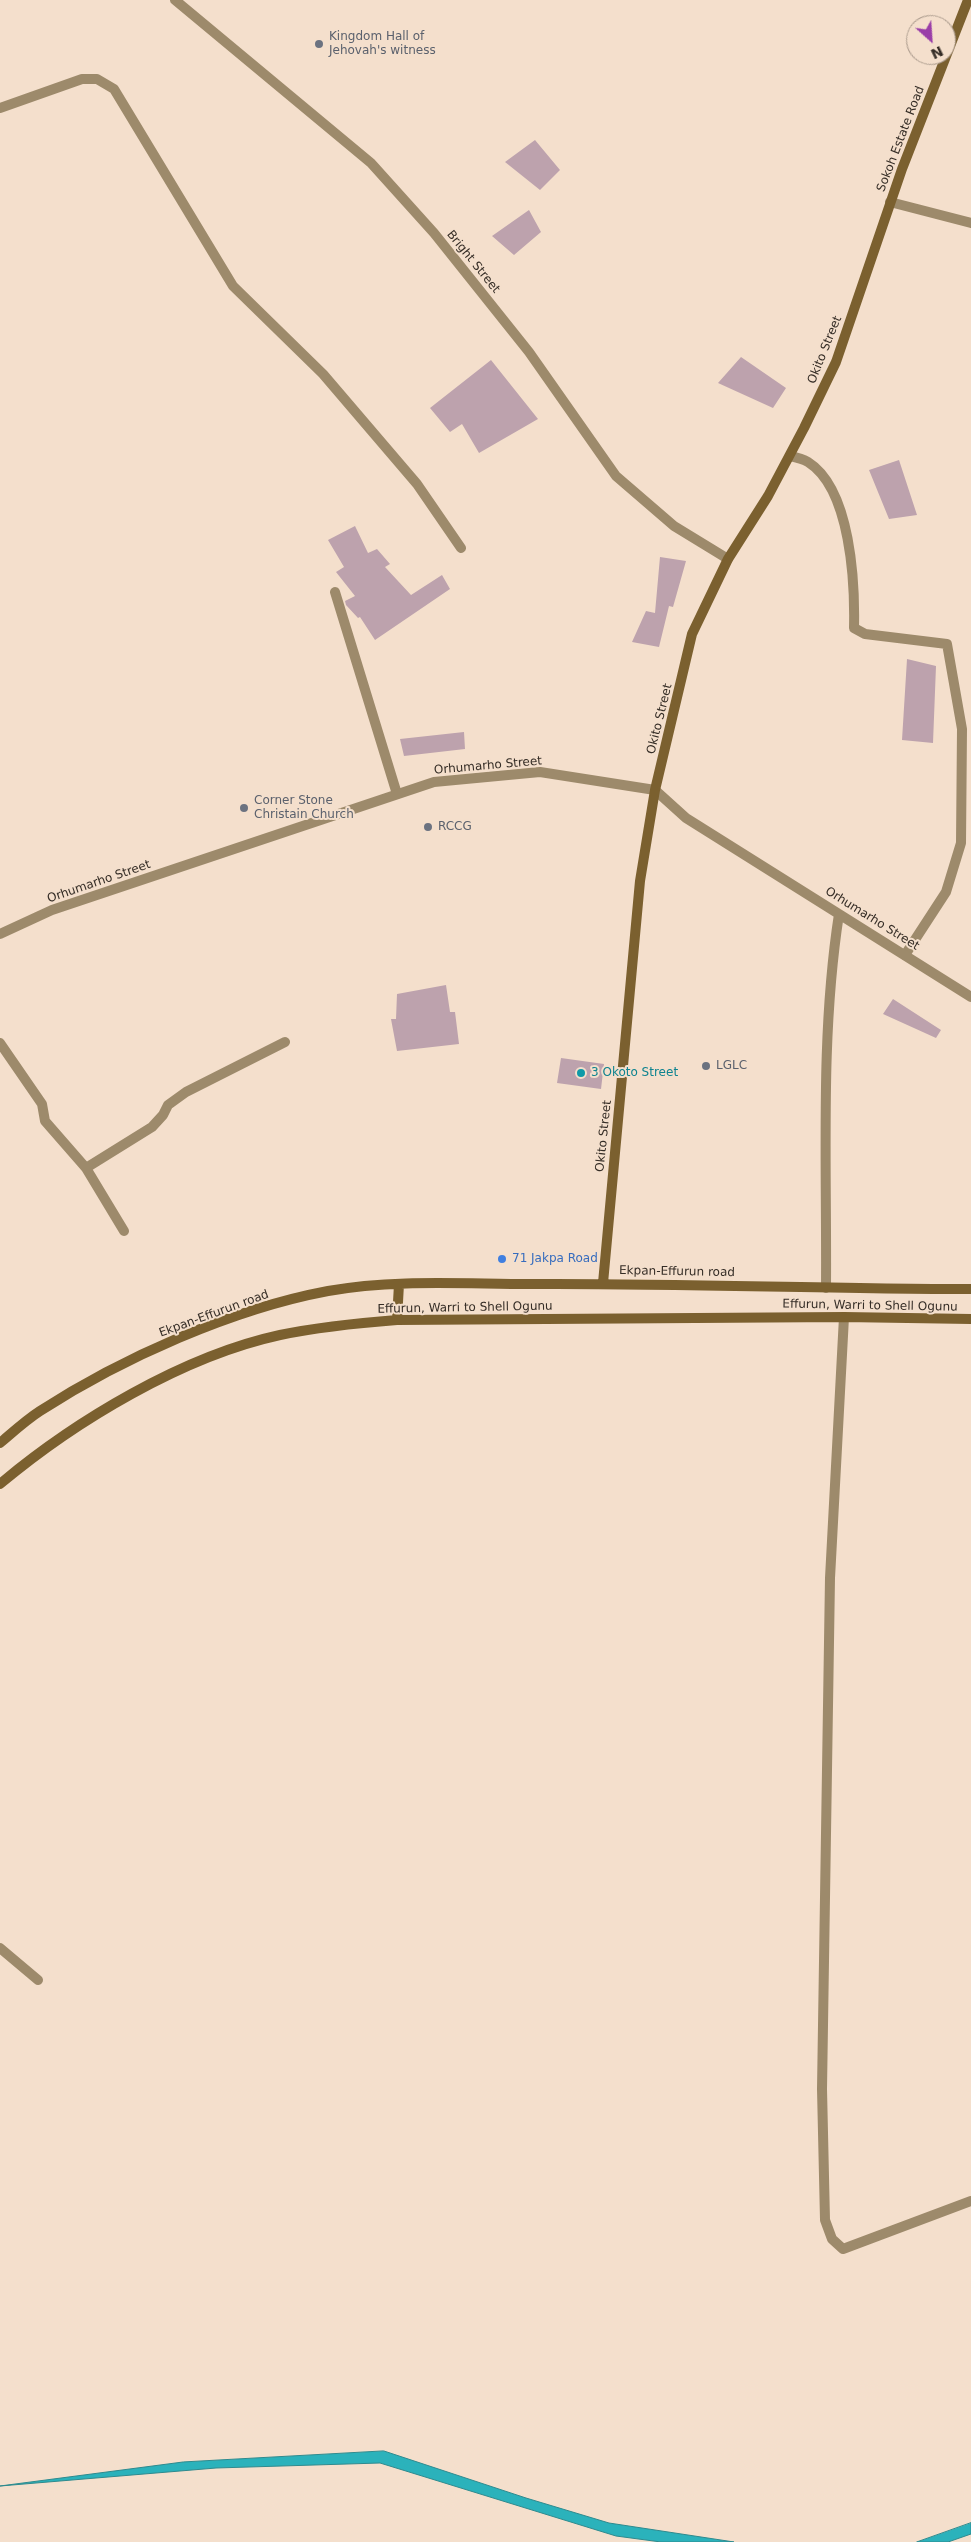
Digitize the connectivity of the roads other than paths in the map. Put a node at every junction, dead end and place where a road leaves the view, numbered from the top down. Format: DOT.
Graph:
graph roads {
  1 [pos="176,0"];
  2 [pos="968,0"];
  3 [pos="0,108"];
  4 [pos="890,202"];
  5 [pos="971,223"];
  6 [pos="790,456"];
  7 [pos="461,548"];
  8 [pos="728,559"];
  9 [pos="335,592"];
  10 [pos="655,790"];
  11 [pos="397,794"];
  12 [pos="839,914"];
  13 [pos="0,934"];
  14 [pos="905,955"];
  15 [pos="971,997"];
  16 [pos="285,1042"];
  17 [pos="0,1043"];
  18 [pos="86,1168"];
  19 [pos="124,1231"];
  20 [pos="602,1283"];
  21 [pos="400,1284"];
  22 [pos="826,1288"];
  23 [pos="971,1289"];
  24 [pos="844,1317"];
  25 [pos="971,1319"];
  26 [pos="397,1320"];
  27 [pos="0,1443"];
  28 [pos="0,1484"];
  29 [pos="0,1948"];
  30 [pos="38,1980"];
  31 [pos="971,2201"];
  1 -- 8 [label="street, Bright Street"];
  2 -- 4 [label="main road, Sokoh Estate Road"];
  3 -- 7 [label="street"];
  4 -- 5 [label="street"];
  4 -- 6 [label="main road, Okito Street"];
  6 -- 8 [label="main road, Okito Street"];
  6 -- 14 [label="street"];
  8 -- 10 [label="main road, Okito Street"];
  9 -- 11 [label="street"];
  10 -- 11 [label="street, Orhumarho Street"];
  10 -- 12 [label="street, Orhumarho Street"];
  10 -- 20 [label="main road, Okito Street"];
  11 -- 13 [label="street, Orhumarho Street"];
  12 -- 14 [label="street, Orhumarho Street"];
  12 -- 22 [label="street"];
  14 -- 15 [label="street, Orhumarho Street"];
  16 -- 18 [label="street"];
  17 -- 18 [label="street"];
  18 -- 19 [label="street"];
  20 -- 21 [label="main road, Ekpan-Effurun road"];
  20 -- 22 [label="main road, Ekpan-Effurun road"];
  21 -- 26 [label="main road"];
  21 -- 27 [label="main road, Ekpan-Effurun road"];
  22 -- 23 [label="main road, Ekpan-Effurun road"];
  24 -- 25 [label="main road, Effurun, Warri to Shell Ogunu"];
  24 -- 26 [label="main road, Effurun, Warri to Shell Ogunu"];
  24 -- 31 [label="street"];
  26 -- 28 [label="main road, Effurun, Warri to Shell Ogunu"];
  29 -- 30 [label="street"];
}
